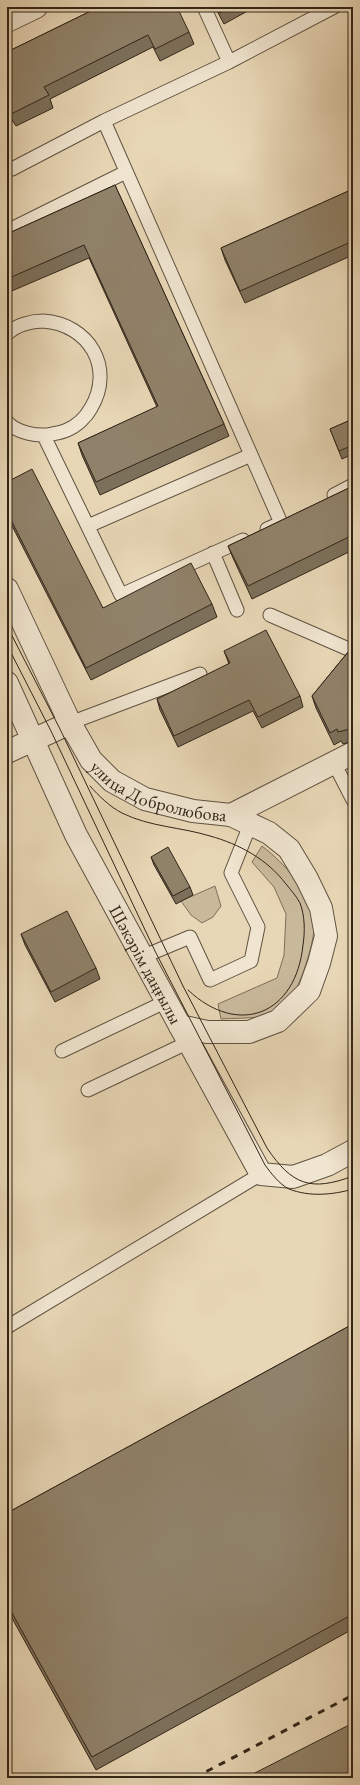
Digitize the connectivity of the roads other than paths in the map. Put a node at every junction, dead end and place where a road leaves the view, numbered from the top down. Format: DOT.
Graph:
graph roads {
  1 [pos="36,7"];
  2 [pos="204,7"];
  3 [pos="334,7"];
  4 [pos="7,21"];
  5 [pos="229,62"];
  6 [pos="104,122"];
  7 [pos="9,167"];
  8 [pos="126,172"];
  9 [pos="7,231"];
  10 [pos="7,334"];
  11 [pos="7,422"];
  12 [pos="44,436"];
  13 [pos="251,455"];
  14 [pos="353,486"];
  15 [pos="320,502"];
  16 [pos="294,516"];
  17 [pos="281,523"];
  18 [pos="88,526"];
  19 [pos="213,553"];
  20 [pos="7,589"];
  21 [pos="238,610"];
  22 [pos="270,615"];
  23 [pos="353,652"];
  24 [pos="200,674"];
  25 [pos="7,683"];
  26 [pos="70,723"];
  27 [pos="33,739"];
  28 [pos="7,752"];
  29 [pos="344,758"];
  30 [pos="353,800"];
  31 [pos="231,815"];
  32 [pos="250,825"];
  33 [pos="142,957"];
  34 [pos="167,1001"];
  35 [pos="185,1034"];
  36 [pos="62,1051"];
  37 [pos="88,1090"];
  38 [pos="353,1151"];
  39 [pos="262,1174"];
  40 [pos="7,1327"];
  1 -- 4 [label="street"];
  2 -- 5 [label="lane"];
  3 -- 5 [label="lane"];
  5 -- 6 [label="lane"];
  6 -- 7 [label="lane"];
  6 -- 8 [label="lane"];
  8 -- 9 [label="lane"];
  8 -- 13 [label="lane"];
  10 -- 12 [label="lane"];
  11 -- 12 [label="lane"];
  12 -- 18 [label="lane"];
  13 -- 17 [label="lane"];
  13 -- 18 [label="lane"];
  14 -- 15 [label="lane"];
  16 -- 17 [label="lane"];
  17 -- 19 [label="lane"];
  18 -- 19 [label="lane"];
  19 -- 21 [label="lane"];
  20 -- 26 [label="street"];
  22 -- 23 [label="lane"];
  24 -- 26 [label="lane"];
  25 -- 27 [label="street, Шәкәрім даңғылы"];
  26 -- 27 [label="street"];
  26 -- 31 [label="street, улица Добролюбова"];
  27 -- 28 [label="street"];
  27 -- 33 [label="street, Шәкәрім даңғылы"];
  29 -- 30 [label="lane"];
  29 -- 31 [label="street, улица Добролюбова"];
  31 -- 32 [label="street, Шәкәрім даңғылы"];
  32 -- 33 [label="lane"];
  32 -- 35 [label="street, Шәкәрім даңғылы"];
  33 -- 34 [label="street, Шәкәрім даңғылы"];
  34 -- 35 [label="street, Шәкәрім даңғылы"];
  34 -- 36 [label="lane"];
  35 -- 37 [label="lane"];
  35 -- 39 [label="street"];
  38 -- 39 [label="street"];
  39 -- 40 [label="lane"];
}
